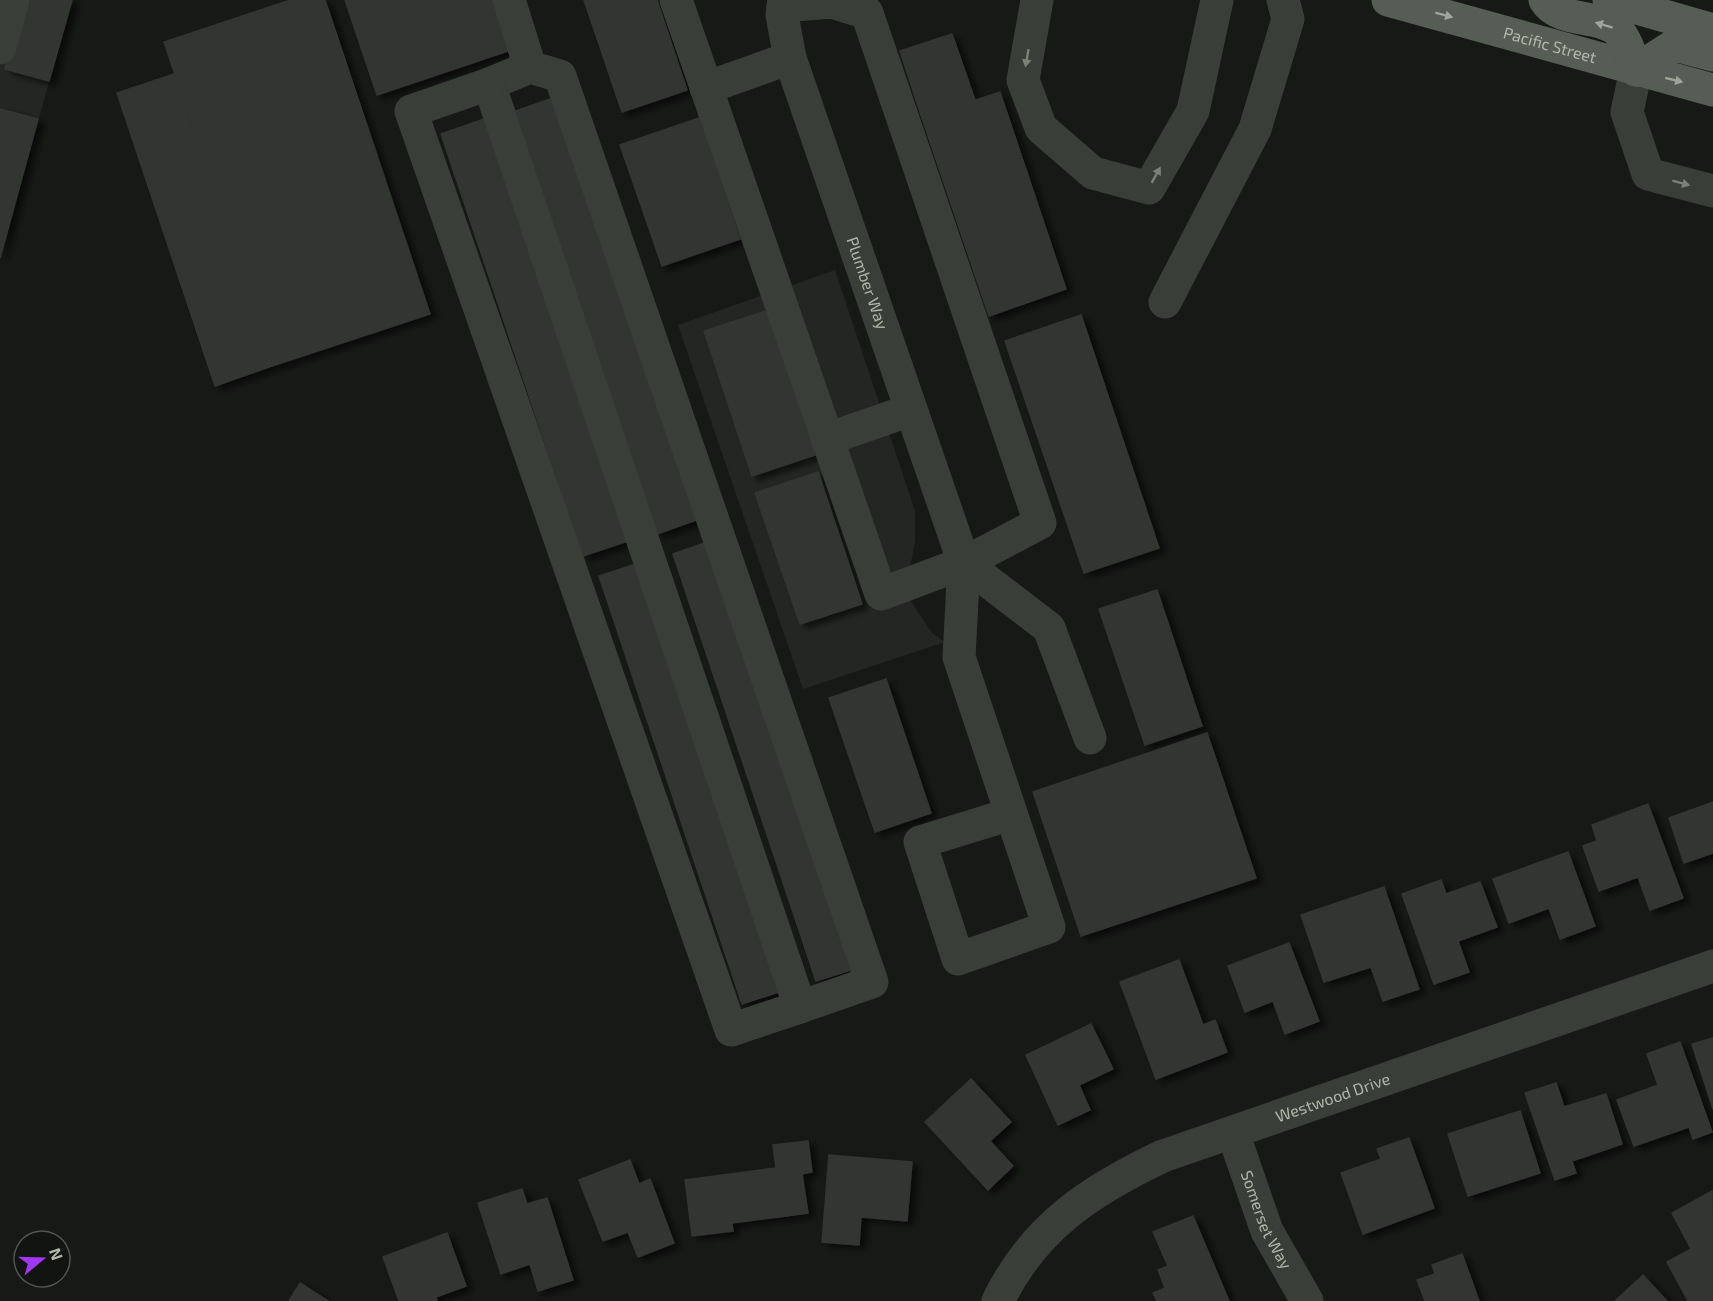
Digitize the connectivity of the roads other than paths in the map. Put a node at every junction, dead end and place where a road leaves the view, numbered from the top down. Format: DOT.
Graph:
graph roads {
  1 [pos="13,0"];
  2 [pos="509,0"];
  3 [pos="676,0"];
  4 [pos="1037,0"];
  5 [pos="1217,0"];
  6 [pos="1283,0"];
  7 [pos="1388,0"];
  8 [pos="1545,0"];
  9 [pos="1609,0"];
  10 [pos="784,3"];
  11 [pos="1713,30"];
  12 [pos="0,48"];
  13 [pos="1713,55"];
  14 [pos="790,58"];
  15 [pos="530,67"];
  16 [pos="1636,70"];
  17 [pos="489,84"];
  18 [pos="706,88"];
  19 [pos="1713,90"];
  20 [pos="1713,192"];
  21 [pos="1165,302"];
  22 [pos="911,410"];
  23 [pos="827,439"];
  24 [pos="964,563"];
  25 [pos="1090,738"];
  26 [pos="1011,814"];
  27 [pos="1713,966"];
  28 [pos="800,1007"];
  29 [pos="1233,1133"];
  30 [pos="998,1301"];
  31 [pos="1307,1301"];
  1 -- 12 [label="street"];
  2 -- 15 [label="street"];
  3 -- 18 [label="street"];
  4 -- 5 [label="street, one-way"];
  6 -- 21 [label="street"];
  7 -- 16 [label="main road, Pacific Street, one-way"];
  16 -- 8 [label="main road, one-way"];
  9 -- 11 [label="main road"];
  10 -- 14 [label="street, Plumber Way"];
  10 -- 24 [label="street"];
  13 -- 16 [label="main road"];
  14 -- 18 [label="street"];
  14 -- 22 [label="street, Plumber Way"];
  15 -- 17 [label="street"];
  15 -- 28 [label="street"];
  16 -- 19 [label="main road, Pacific Street, one-way"];
  16 -- 20 [label="street, one-way"];
  17 -- 28 [label="street"];
  17 -- 28 [label="street"];
  18 -- 23 [label="street"];
  22 -- 23 [label="street"];
  22 -- 24 [label="street, Plumber Way"];
  23 -- 24 [label="street"];
  24 -- 25 [label="street"];
  24 -- 26 [label="street"];
  26 -- 26 [label="street"];
  27 -- 29 [label="street, Westwood Drive"];
  29 -- 30 [label="street, Westwood Drive"];
  29 -- 31 [label="street, Somerset Way"];
}
